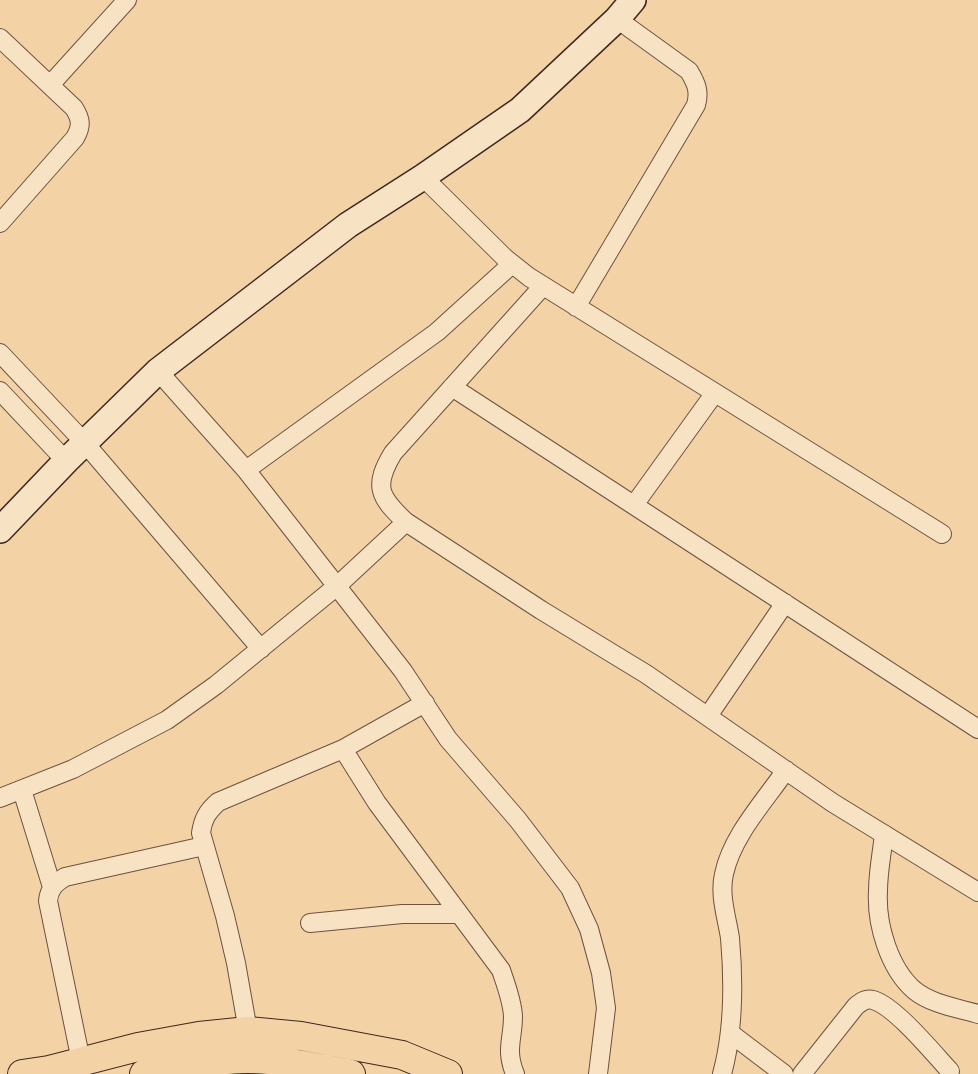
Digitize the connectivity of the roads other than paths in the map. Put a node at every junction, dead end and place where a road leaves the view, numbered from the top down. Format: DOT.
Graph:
graph roads {
  1 [pos="128,0"];
  2 [pos="633,0"];
  3 [pos="617,19"];
  4 [pos="0,38"];
  5 [pos="50,85"];
  6 [pos="423,178"];
  7 [pos="0,223"];
  8 [pos="512,264"];
  9 [pos="543,286"];
  10 [pos="576,306"];
  11 [pos="0,353"];
  12 [pos="158,371"];
  13 [pos="452,387"];
  14 [pos="0,391"];
  15 [pos="714,394"];
  16 [pos="84,442"];
  17 [pos="66,460"];
  18 [pos="246,470"];
  19 [pos="634,505"];
  20 [pos="406,522"];
  21 [pos="0,530"];
  22 [pos="942,534"];
  23 [pos="337,586"];
  24 [pos="785,603"];
  25 [pos="261,649"];
  26 [pos="425,703"];
  27 [pos="708,716"];
  28 [pos="978,729"];
  29 [pos="342,749"];
  30 [pos="786,770"];
  31 [pos="22,790"];
  32 [pos="0,798"];
  33 [pos="884,834"];
  34 [pos="204,846"];
  35 [pos="52,887"];
  36 [pos="978,892"];
  37 [pos="459,914"];
  38 [pos="310,923"];
  39 [pos="978,1014"];
  40 [pos="248,1031"];
  41 [pos="730,1033"];
  42 [pos="82,1061"];
  43 [pos="195,1069"];
  44 [pos="950,1071"];
  45 [pos="22,1074"];
  46 [pos="144,1074"];
  47 [pos="351,1074"];
  48 [pos="448,1074"];
  49 [pos="515,1074"];
  50 [pos="598,1074"];
  51 [pos="722,1074"];
  52 [pos="784,1074"];
  53 [pos="802,1074"];
  1 -- 5 [label="street"];
  2 -- 3 [label="street"];
  3 -- 6 [label="street"];
  3 -- 10 [label="street"];
  4 -- 5 [label="street"];
  5 -- 7 [label="street"];
  6 -- 8 [label="street"];
  6 -- 12 [label="street"];
  8 -- 9 [label="street"];
  8 -- 18 [label="street"];
  9 -- 10 [label="street"];
  9 -- 13 [label="street"];
  10 -- 15 [label="street"];
  11 -- 16 [label="street"];
  12 -- 16 [label="street"];
  12 -- 18 [label="street"];
  13 -- 19 [label="street"];
  13 -- 20 [label="street"];
  14 -- 17 [label="street"];
  15 -- 19 [label="street"];
  15 -- 22 [label="street"];
  16 -- 17 [label="street"];
  16 -- 25 [label="street"];
  17 -- 21 [label="street"];
  18 -- 23 [label="street"];
  19 -- 24 [label="street"];
  20 -- 23 [label="street"];
  20 -- 27 [label="street"];
  23 -- 25 [label="street"];
  23 -- 26 [label="street"];
  24 -- 27 [label="street"];
  24 -- 28 [label="street"];
  25 -- 31 [label="street"];
  26 -- 29 [label="street"];
  26 -- 50 [label="street"];
  27 -- 30 [label="street"];
  29 -- 34 [label="street"];
  29 -- 37 [label="street"];
  30 -- 33 [label="street"];
  30 -- 41 [label="street"];
  31 -- 32 [label="street"];
  31 -- 35 [label="street"];
  33 -- 36 [label="street"];
  33 -- 39 [label="street"];
  34 -- 35 [label="street"];
  34 -- 40 [label="street"];
  35 -- 42 [label="street"];
  37 -- 38 [label="street"];
  37 -- 49 [label="street"];
  40 -- 42 [label="main road"];
  40 -- 48 [label="main road"];
  41 -- 51 [label="street"];
  41 -- 52 [label="street"];
  42 -- 45 [label="main road"];
  43 -- 46 [label="main road"];
  43 -- 47 [label="main road"];
  44 -- 53 [label="street"];
}
